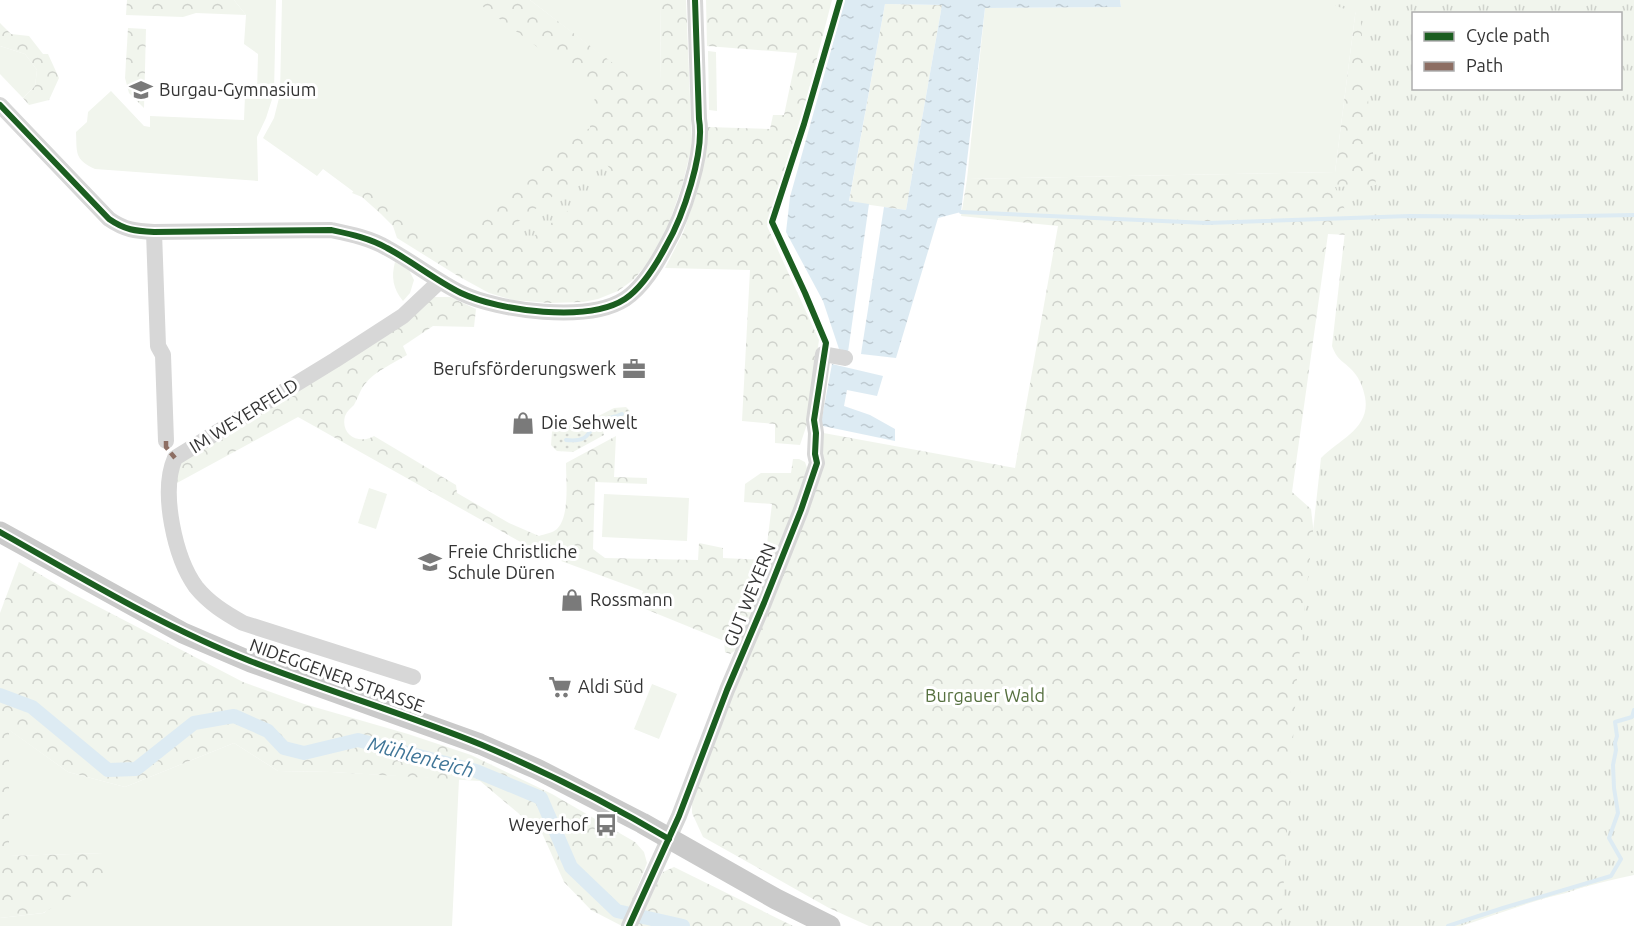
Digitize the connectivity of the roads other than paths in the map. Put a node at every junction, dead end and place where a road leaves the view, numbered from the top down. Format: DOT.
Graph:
graph roads {
  1 [pos="695,0"];
  2 [pos="0,105"];
  3 [pos="154,232"];
  4 [pos="439,282"];
  5 [pos="845,358"];
  6 [pos="166,441"];
  7 [pos="0,532"];
  8 [pos="413,677"];
  9 [pos="669,839"];
  10 [pos="629,926"];
  11 [pos="830,926"];
  1 -- 4 [label="street"];
  2 -- 3 [label="street"];
  3 -- 4 [label="street"];
  3 -- 6 [label="street"];
  4 -- 8 [label="street, IM WEYERFELD"];
  5 -- 9 [label="street, GUT WEYERN"];
  7 -- 9 [label="main road, NIDEGGENER STRASSE"];
  9 -- 10 [label="street"];
  9 -- 11 [label="main road, NIDEGGENER STRASSE"];
}
